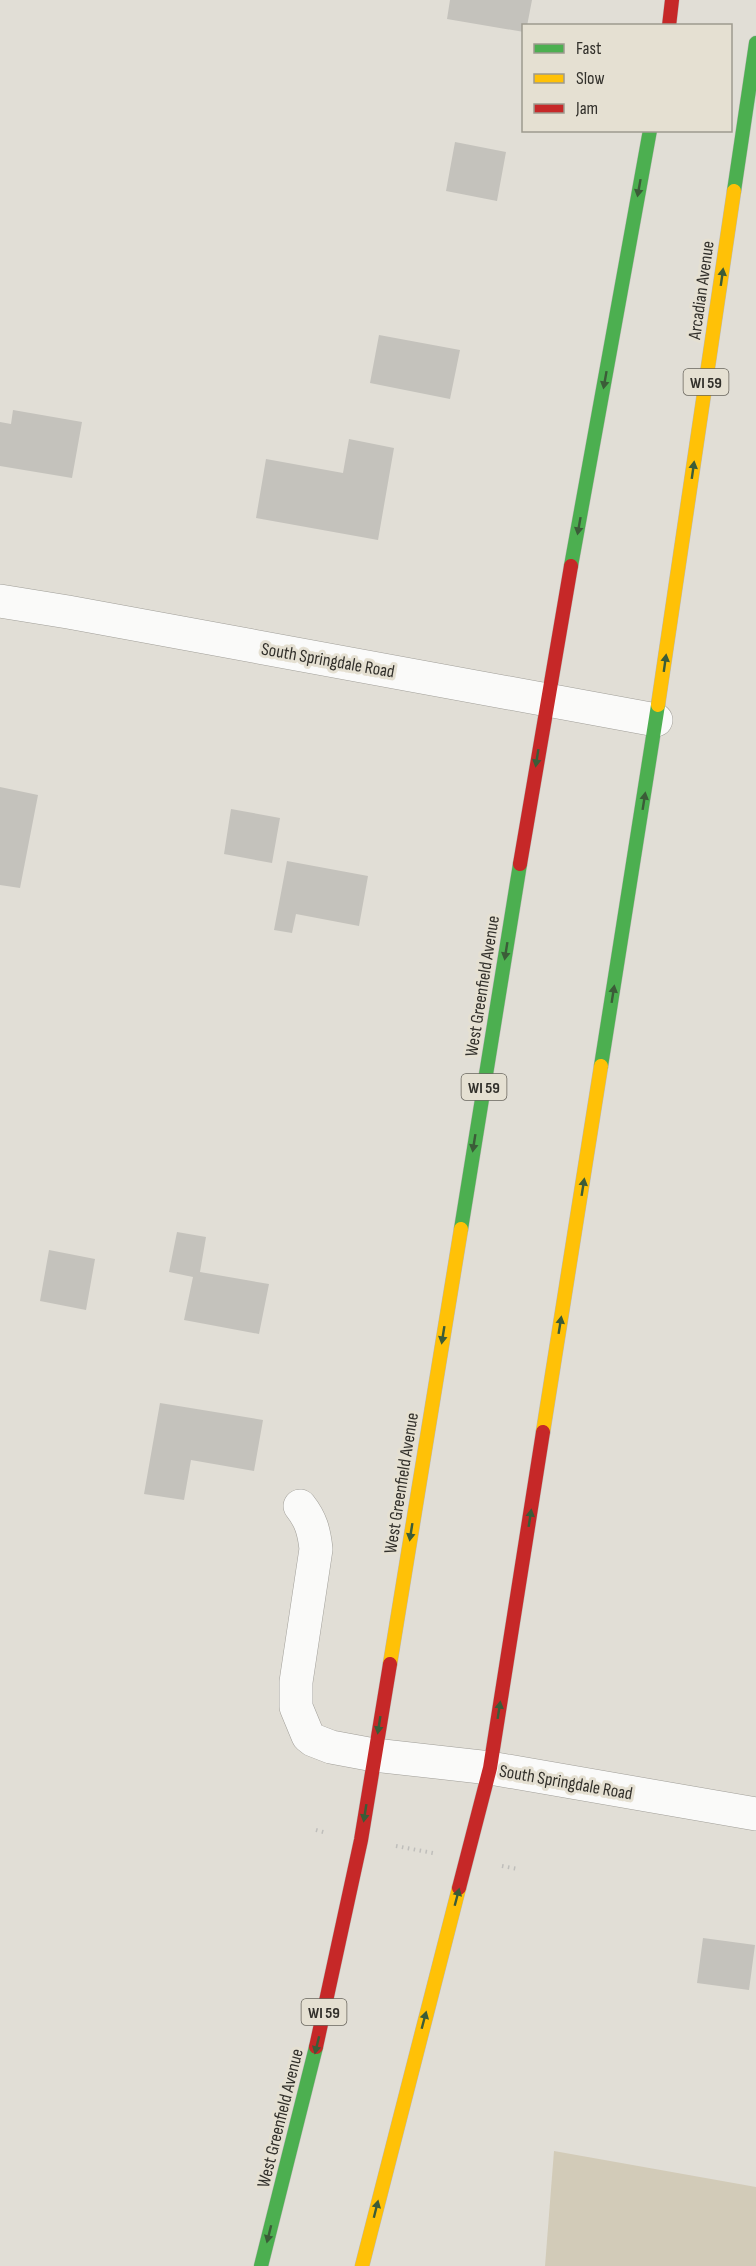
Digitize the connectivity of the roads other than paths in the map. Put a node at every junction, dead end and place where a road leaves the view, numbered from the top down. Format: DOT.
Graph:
graph roads {
  1 [pos="672,0"];
  2 [pos="669,24"];
  3 [pos="756,44"];
  4 [pos="650,132"];
  5 [pos="0,601"];
  6 [pos="547,700"];
  7 [pos="656,720"];
  8 [pos="300,1506"];
  9 [pos="374,1755"];
  10 [pos="490,1768"];
  11 [pos="756,1814"];
  12 [pos="261,2266"];
  13 [pos="362,2266"];
  1 -- 2 [label="main road"];
  7 -- 3 [label="main road, Arcadian Avenue / WI 59, one-way"];
  4 -- 6 [label="main road, WI 59, one-way"];
  5 -- 6 [label="street, South Springdale Road"];
  6 -- 7 [label="street, South Springdale Road"];
  6 -- 9 [label="main road, West Greenfield Avenue / WI 59, one-way"];
  10 -- 7 [label="main road, WI 59, one-way"];
  8 -- 9 [label="street, South Springdale Road"];
  9 -- 10 [label="street, South Springdale Road"];
  9 -- 12 [label="main road, West Greenfield Avenue / WI 59, one-way"];
  10 -- 11 [label="street, South Springdale Road"];
  13 -- 10 [label="main road, WI 59, one-way"];
}
